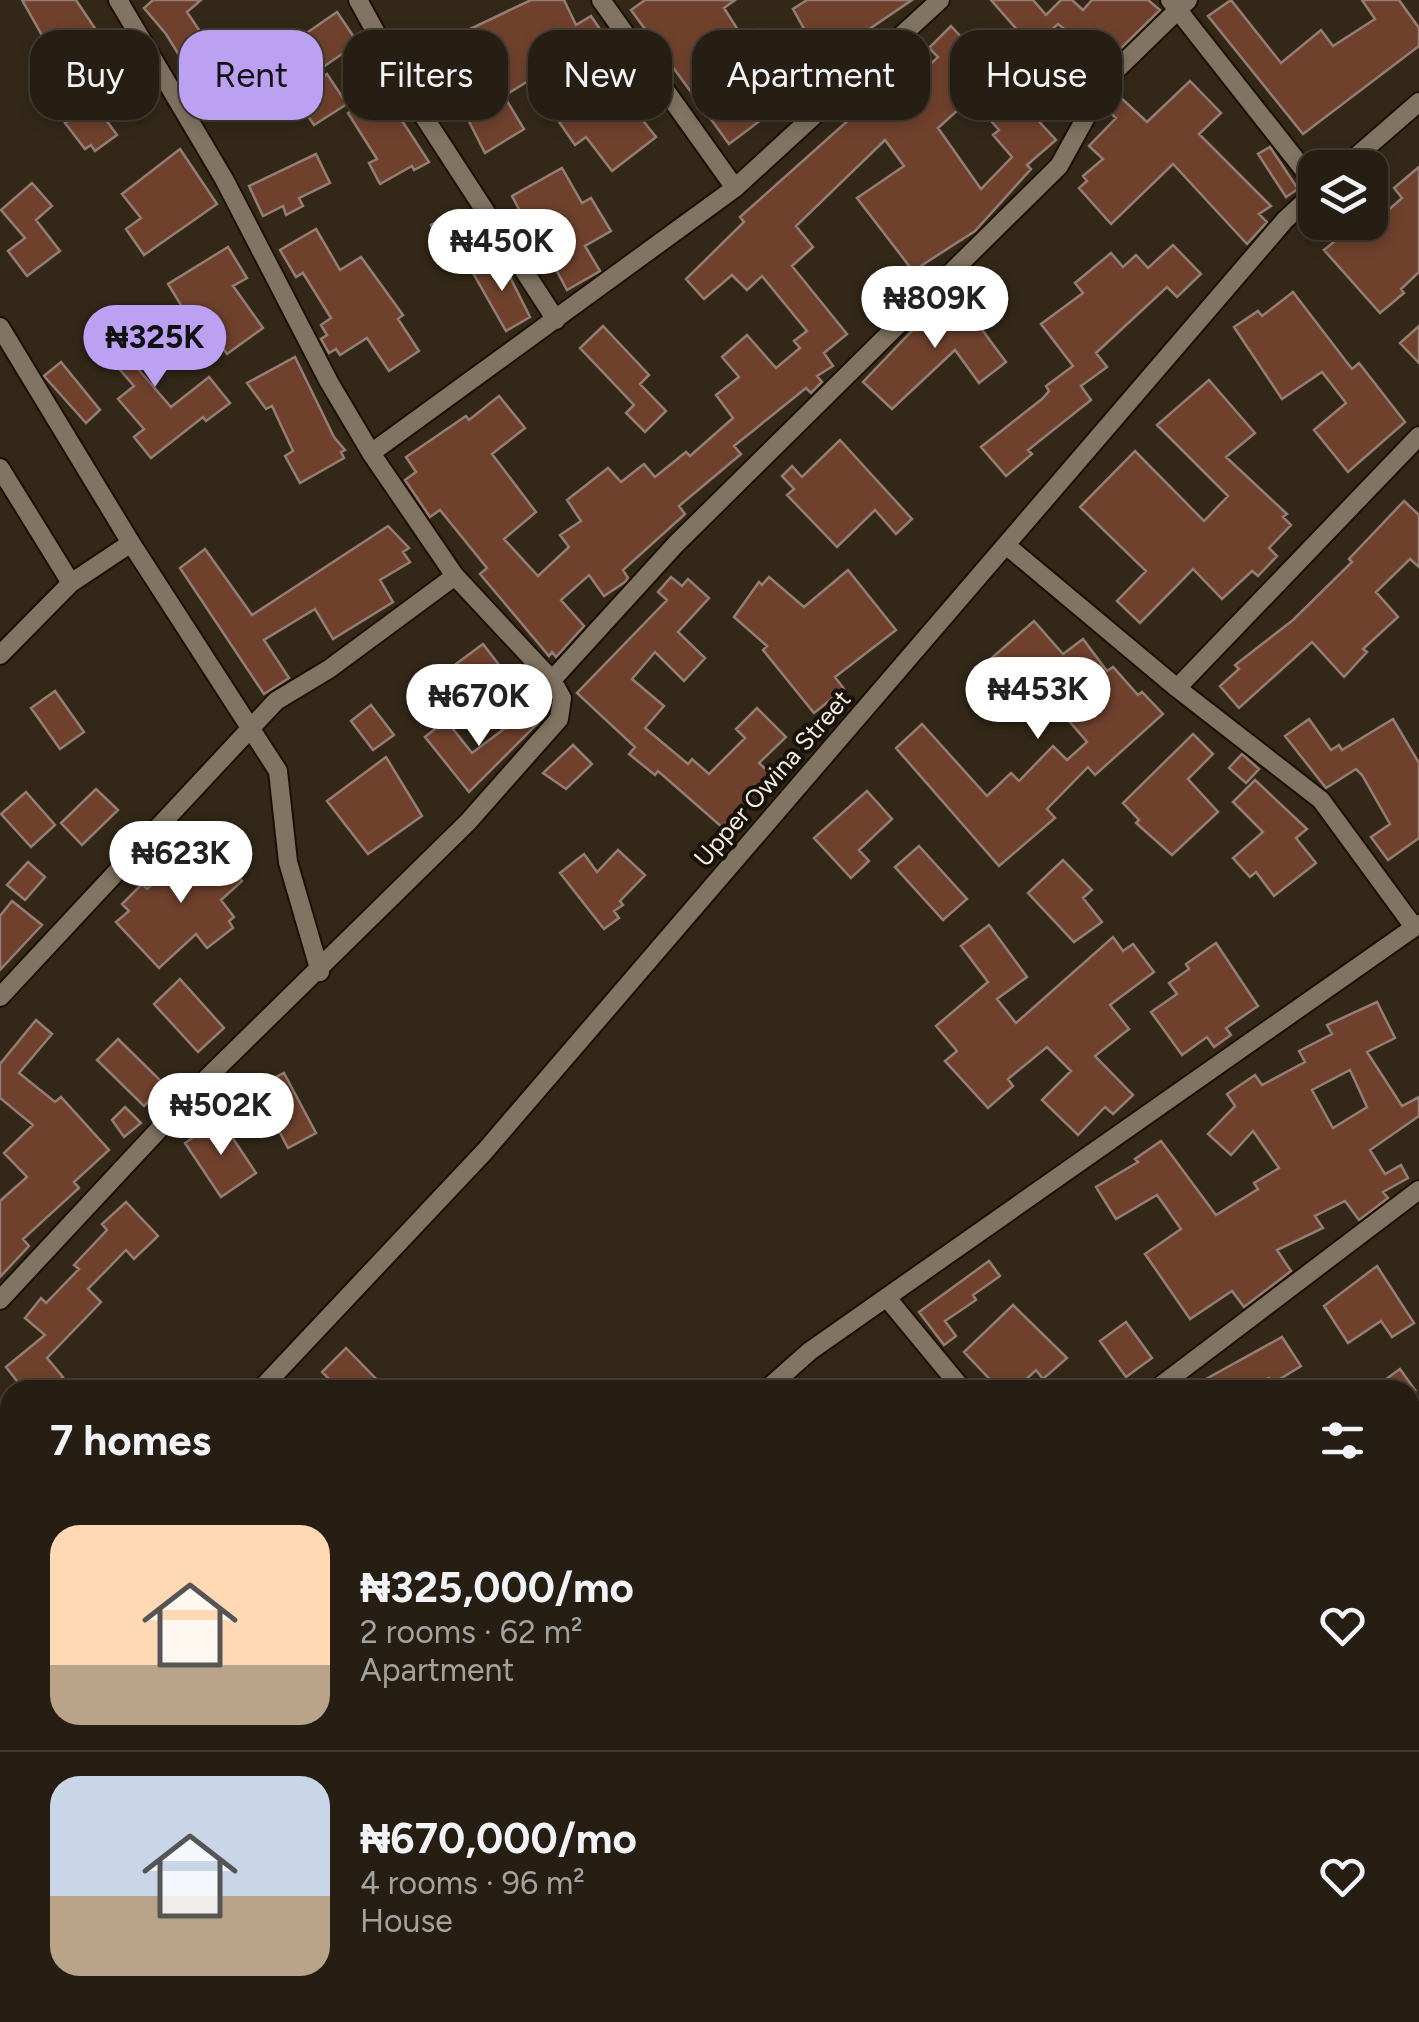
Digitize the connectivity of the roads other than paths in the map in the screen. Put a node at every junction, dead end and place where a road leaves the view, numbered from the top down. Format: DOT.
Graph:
graph roads {
  1 [pos="118,0"];
  2 [pos="358,0"];
  3 [pos="600,0"];
  4 [pos="940,0"];
  5 [pos="1178,3"];
  6 [pos="1419,102"];
  7 [pos="1363,150"];
  8 [pos="1298,162"];
  9 [pos="735,188"];
  10 [pos="1298,208"];
  11 [pos="556,320"];
  12 [pos="0,327"];
  13 [pos="17,356"];
  14 [pos="0,366"];
  15 [pos="1419,436"];
  16 [pos="371,453"];
  17 [pos="0,468"];
  18 [pos="131,543"];
  19 [pos="1006,545"];
  20 [pos="454,576"];
  21 [pos="71,583"];
  22 [pos="0,656"];
  23 [pos="552,680"];
  24 [pos="1178,688"];
  25 [pos="249,727"];
  26 [pos="1416,926"];
  27 [pos="320,972"];
  28 [pos="0,996"];
  29 [pos="1419,1190"];
  30 [pos="887,1298"];
  31 [pos="0,1300"];
  32 [pos="269,1380"];
  33 [pos="777,1380"];
  34 [pos="955,1380"];
  35 [pos="1168,1380"];
  1 -- 16 [label="street"];
  2 -- 11 [label="street"];
  3 -- 9 [label="street"];
  4 -- 9 [label="street"];
  5 -- 8 [label="street"];
  5 -- 23 [label="street"];
  6 -- 7 [label="street"];
  9 -- 11 [label="street"];
  10 -- 19 [label="street, Upper Owina Street"];
  11 -- 16 [label="street"];
  12 -- 13 [label="street"];
  13 -- 14 [label="street"];
  13 -- 18 [label="street"];
  15 -- 24 [label="street"];
  16 -- 20 [label="street"];
  17 -- 21 [label="street"];
  18 -- 21 [label="street"];
  18 -- 25 [label="street"];
  19 -- 24 [label="street"];
  19 -- 32 [label="street, Upper Owina Street"];
  20 -- 23 [label="street"];
  20 -- 25 [label="street"];
  21 -- 22 [label="street"];
  23 -- 27 [label="street"];
  24 -- 26 [label="street"];
  25 -- 27 [label="street"];
  25 -- 28 [label="street"];
  26 -- 30 [label="street"];
  27 -- 31 [label="street"];
  29 -- 35 [label="street"];
  30 -- 33 [label="street"];
  30 -- 34 [label="street"];
}
